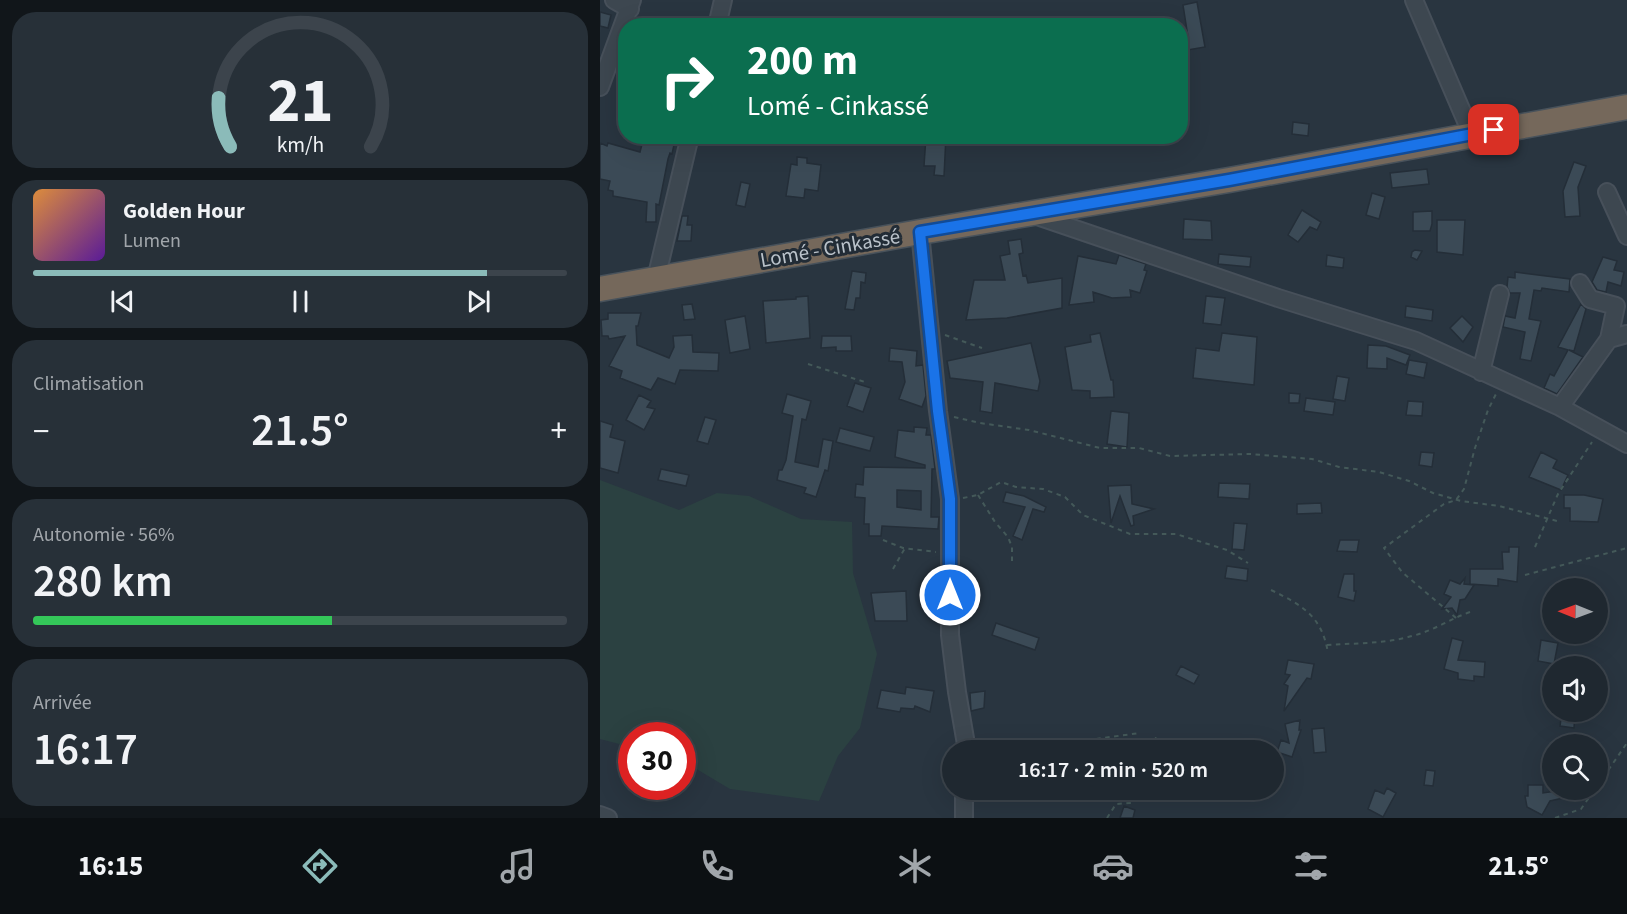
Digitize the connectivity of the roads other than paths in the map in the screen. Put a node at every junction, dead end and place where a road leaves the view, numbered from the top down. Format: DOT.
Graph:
graph roads {
  1 [pos="614,0"];
  2 [pos="723,0"];
  3 [pos="1414,0"];
  4 [pos="631,4"];
  5 [pos="719,18"];
  6 [pos="618,39"];
  7 [pos="600,87"];
  8 [pos="1627,107"];
  9 [pos="1472,135"];
  10 [pos="688,144"];
  11 [pos="1608,192"];
  12 [pos="1030,213"];
  13 [pos="920,232"];
  14 [pos="1627,236"];
  15 [pos="656,279"];
  16 [pos="1580,283"];
  17 [pos="600,289"];
  18 [pos="1500,294"];
  19 [pos="1627,334"];
  20 [pos="1609,339"];
  21 [pos="1481,372"];
  22 [pos="1560,407"];
  23 [pos="1627,444"];
  24 [pos="965,740"];
  25 [pos="964,800"];
  26 [pos="600,814"];
  27 [pos="608,818"];
  28 [pos="964,818"];
  1 -- 4 [label="street"];
  2 -- 5 [label="street"];
  3 -- 9 [label="street"];
  6 -- 7 [label="street"];
  8 -- 9 [label="highway, Lomé - Cinkassé"];
  9 -- 12 [label="highway, Lomé - Cinkassé"];
  10 -- 15 [label="street"];
  11 -- 14 [label="street"];
  12 -- 13 [label="highway, Lomé - Cinkassé"];
  12 -- 21 [label="street"];
  13 -- 15 [label="highway, Lomé - Cinkassé"];
  13 -- 24 [label="street"];
  15 -- 17 [label="highway, Lomé - Cinkassé"];
  16 -- 20 [label="street"];
  18 -- 21 [label="street"];
  19 -- 20 [label="street"];
  20 -- 22 [label="street"];
  21 -- 22 [label="street"];
  22 -- 23 [label="street"];
  25 -- 28 [label="street"];
  26 -- 27 [label="street"];
}
